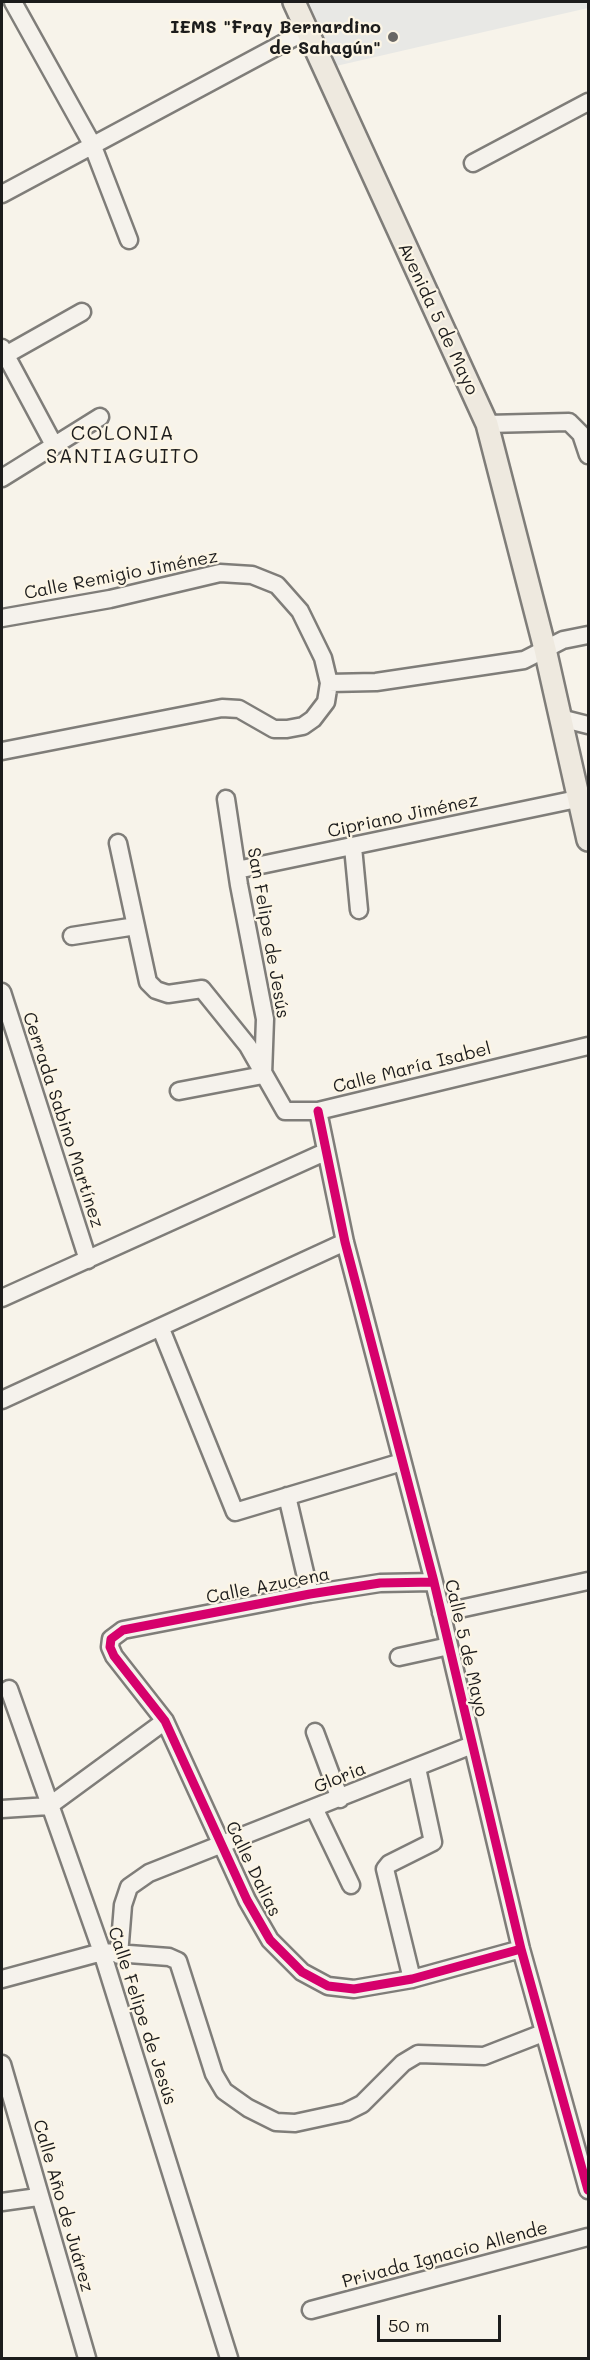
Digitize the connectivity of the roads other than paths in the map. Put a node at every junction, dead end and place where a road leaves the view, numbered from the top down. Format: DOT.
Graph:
graph roads {
  1 [pos="13,2"];
  2 [pos="294,2"];
  3 [pos="306,31"];
  4 [pos="588,102"];
  5 [pos="92,144"];
  6 [pos="474,163"];
  7 [pos="2,194"];
  8 [pos="129,240"];
  9 [pos="82,312"];
  10 [pos="3,353"];
  11 [pos="100,417"];
  12 [pos="487,424"];
  13 [pos="54,445"];
  14 [pos="588,455"];
  15 [pos="2,478"];
  16 [pos="2,618"];
  17 [pos="588,635"];
  18 [pos="545,649"];
  19 [pos="329,682"];
  20 [pos="560,718"];
  21 [pos="588,725"];
  22 [pos="2,751"];
  23 [pos="226,798"];
  24 [pos="577,799"];
  25 [pos="588,840"];
  26 [pos="118,843"];
  27 [pos="353,847"];
  28 [pos="237,870"];
  29 [pos="359,910"];
  30 [pos="136,926"];
  31 [pos="72,936"];
  32 [pos="2,992"];
  33 [pos="588,1046"];
  34 [pos="263,1075"];
  35 [pos="179,1091"];
  36 [pos="318,1111"];
  37 [pos="325,1152"];
  38 [pos="345,1242"];
  39 [pos="88,1260"];
  40 [pos="2,1298"];
  41 [pos="161,1329"];
  42 [pos="2,1401"];
  43 [pos="402,1461"];
  44 [pos="287,1496"];
  45 [pos="588,1581"];
  46 [pos="434,1582"];
  47 [pos="310,1594"];
  48 [pos="441,1613"];
  49 [pos="111,1639"];
  50 [pos="449,1646"];
  51 [pos="399,1657"];
  52 [pos="9,1689"];
  53 [pos="165,1721"];
  54 [pos="315,1732"];
  55 [pos="472,1745"];
  56 [pos="417,1768"];
  57 [pos="340,1798"];
  58 [pos="49,1806"];
  59 [pos="2,1809"];
  60 [pos="315,1810"];
  61 [pos="223,1845"];
  62 [pos="351,1885"];
  63 [pos="521,1949"];
  64 [pos="102,1952"];
  65 [pos="119,1954"];
  66 [pos="2,1979"];
  67 [pos="412,1979"];
  68 [pos="543,2033"];
  69 [pos="2,2064"];
  70 [pos="588,2190"];
  71 [pos="38,2197"];
  72 [pos="2,2202"];
  73 [pos="588,2237"];
  74 [pos="312,2310"];
  75 [pos="87,2358"];
  76 [pos="229,2358"];
  1 -- 5 [label="street"];
  2 -- 3 [label="main road, Avenida 5 de Mayo"];
  3 -- 5 [label="street"];
  3 -- 12 [label="main road, Avenida 5 de Mayo"];
  4 -- 6 [label="street"];
  5 -- 7 [label="street"];
  5 -- 8 [label="street"];
  9 -- 10 [label="street"];
  10 -- 13 [label="street"];
  11 -- 13 [label="street"];
  12 -- 14 [label="street"];
  12 -- 18 [label="main road, Avenida 5 de Mayo"];
  13 -- 15 [label="street"];
  16 -- 19 [label="street, Calle Remigio Jiménez"];
  17 -- 18 [label="street"];
  18 -- 19 [label="street"];
  18 -- 20 [label="main road, Avenida 5 de Mayo"];
  19 -- 22 [label="street"];
  20 -- 21 [label="street"];
  20 -- 24 [label="main road, Avenida 5 de Mayo"];
  23 -- 28 [label="street, San Felipe de Jesús"];
  24 -- 25 [label="main road, Avenida 5 de Mayo"];
  24 -- 27 [label="street, Cipriano Jiménez"];
  26 -- 30 [label="street"];
  27 -- 28 [label="street, Cipriano Jiménez"];
  27 -- 29 [label="street"];
  28 -- 34 [label="street, San Felipe de Jesús"];
  30 -- 31 [label="street"];
  30 -- 34 [label="street"];
  32 -- 39 [label="street, Cerrada Sabino Martínez"];
  33 -- 36 [label="street, Calle María Isabel"];
  34 -- 35 [label="street"];
  34 -- 36 [label="street, Calle María Isabel"];
  36 -- 37 [label="street, Calle 5 de Mayo"];
  37 -- 38 [label="street, Calle 5 de Mayo"];
  37 -- 39 [label="street"];
  38 -- 41 [label="street"];
  38 -- 43 [label="street, Calle 5 de Mayo"];
  39 -- 40 [label="street"];
  41 -- 42 [label="street"];
  41 -- 44 [label="street"];
  43 -- 44 [label="street"];
  43 -- 46 [label="street, Calle 5 de Mayo"];
  44 -- 47 [label="street"];
  45 -- 48 [label="street"];
  46 -- 47 [label="street, Calle Azucena"];
  46 -- 48 [label="street, Calle 5 de Mayo"];
  47 -- 49 [label="street, Calle Azucena"];
  48 -- 50 [label="street, Calle 5 de Mayo"];
  49 -- 53 [label="street, Calle Dalias"];
  50 -- 51 [label="street"];
  50 -- 55 [label="street, Calle 5 de Mayo"];
  52 -- 58 [label="street, Calle Felipe de Jesús"];
  53 -- 58 [label="street"];
  53 -- 61 [label="street, Calle Dalias"];
  54 -- 57 [label="street"];
  55 -- 56 [label="street, Gloria"];
  55 -- 63 [label="street, Calle 5 de Mayo"];
  56 -- 57 [label="street, Gloria"];
  56 -- 67 [label="street"];
  57 -- 60 [label="street, Gloria"];
  58 -- 59 [label="street"];
  58 -- 64 [label="street, Calle Felipe de Jesús"];
  60 -- 61 [label="street, Gloria"];
  60 -- 62 [label="street"];
  61 -- 65 [label="street, Gloria"];
  61 -- 67 [label="street, Calle Dalias"];
  63 -- 67 [label="street, Calle Dalias"];
  63 -- 68 [label="street, Calle 5 de Mayo"];
  64 -- 65 [label="street"];
  64 -- 66 [label="street"];
  64 -- 76 [label="street, Calle Felipe de Jesús"];
  65 -- 68 [label="street"];
  68 -- 70 [label="street, Calle 5 de Mayo"];
  69 -- 71 [label="street, Calle Año de Juárez"];
  71 -- 72 [label="street"];
  71 -- 75 [label="street, Calle Año de Juárez"];
  73 -- 74 [label="street, Privada Ignacio Allende"];
}
